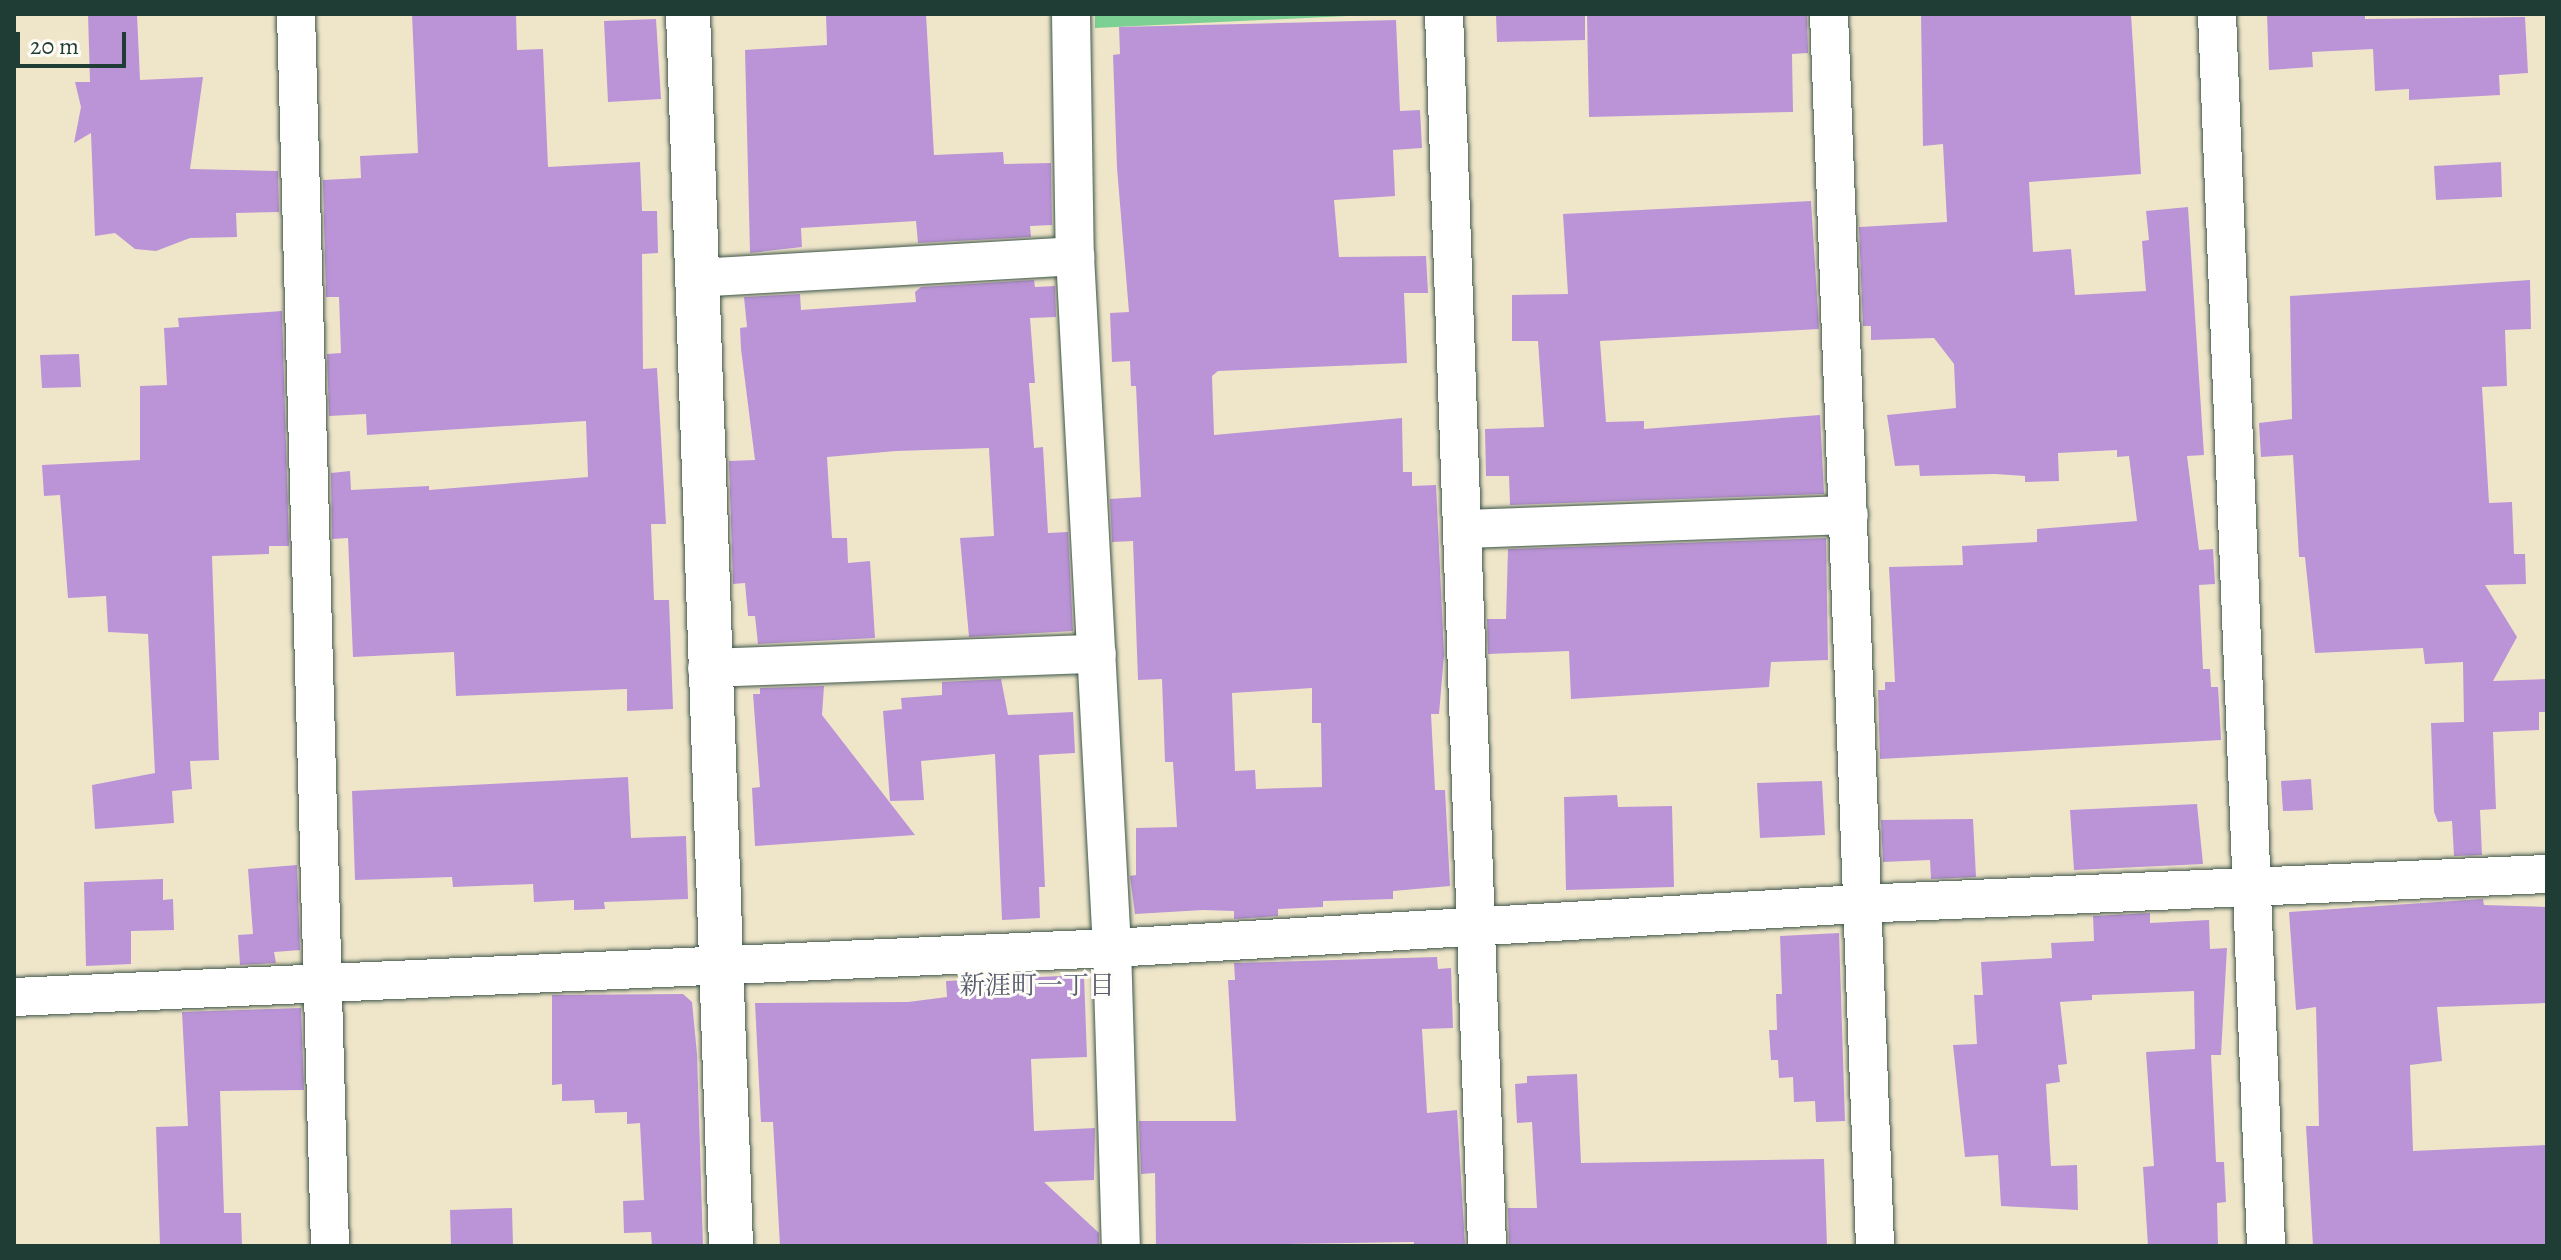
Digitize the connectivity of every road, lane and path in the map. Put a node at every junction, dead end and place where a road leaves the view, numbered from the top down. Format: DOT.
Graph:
graph roads {
  1 [pos="296,14"];
  2 [pos="688,14"];
  3 [pos="1071,14"];
  4 [pos="1444,14"];
  5 [pos="1829,14"];
  6 [pos="2217,14"];
  7 [pos="1075,256"];
  8 [pos="695,278"];
  9 [pos="1849,515"];
  10 [pos="1464,529"];
  11 [pos="1097,654"];
  12 [pos="707,668"];
  13 [pos="2547,874"];
  14 [pos="2252,886"];
  15 [pos="1859,904"];
  16 [pos="1480,929"];
  17 [pos="1112,948"];
  18 [pos="718,965"];
  19 [pos="319,986"];
  20 [pos="14,997"];
  21 [pos="330,1246"];
  22 [pos="731,1246"];
  23 [pos="1121,1246"];
  24 [pos="1487,1246"];
  25 [pos="1875,1246"];
  26 [pos="2266,1246"];
  1 -- 19 [label="street"];
  2 -- 8 [label="street"];
  3 -- 7 [label="street"];
  4 -- 10 [label="street"];
  5 -- 9 [label="street"];
  6 -- 14 [label="street"];
  7 -- 8 [label="street"];
  7 -- 11 [label="street"];
  8 -- 12 [label="street"];
  9 -- 10 [label="street"];
  9 -- 15 [label="street"];
  10 -- 16 [label="street"];
  11 -- 12 [label="street"];
  11 -- 17 [label="street"];
  12 -- 18 [label="street"];
  13 -- 14 [label="street"];
  14 -- 15 [label="street"];
  14 -- 26 [label="street"];
  15 -- 16 [label="street"];
  15 -- 25 [label="street"];
  16 -- 17 [label="street"];
  16 -- 24 [label="street"];
  17 -- 18 [label="street"];
  17 -- 23 [label="street"];
  18 -- 19 [label="street"];
  18 -- 22 [label="street"];
  19 -- 20 [label="street"];
  19 -- 21 [label="street"];
}
